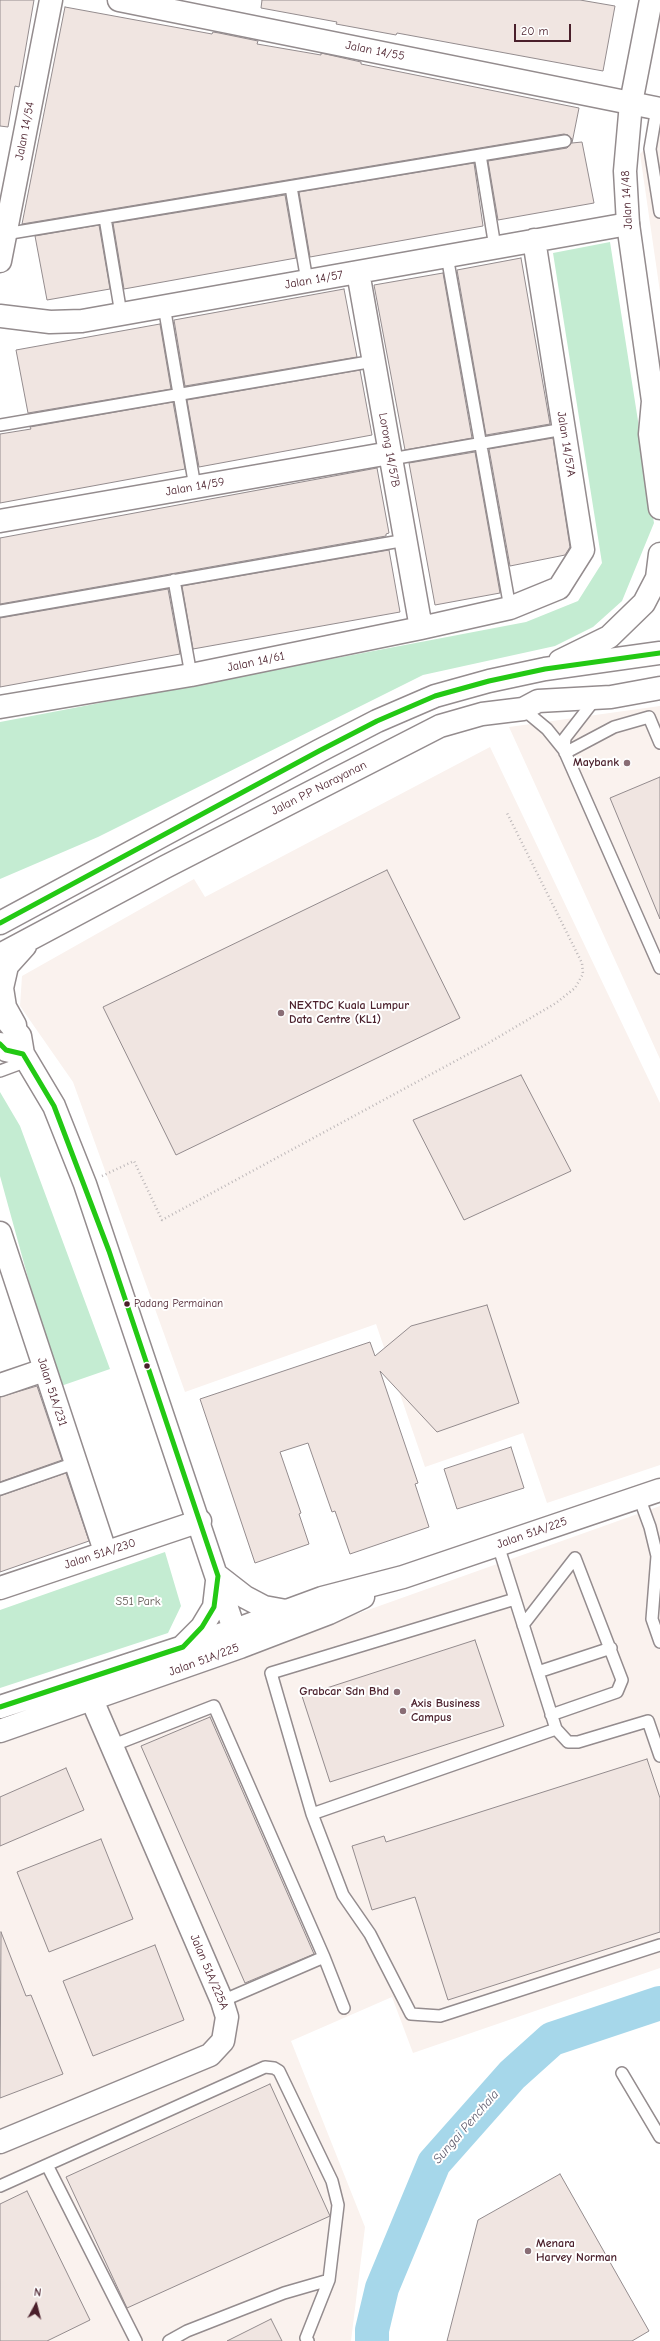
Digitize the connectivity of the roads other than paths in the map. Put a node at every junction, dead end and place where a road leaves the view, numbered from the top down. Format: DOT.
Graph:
graph roads {
  1 [pos="51,0"];
  2 [pos="119,0"];
  3 [pos="651,0"];
  4 [pos="631,103"];
  5 [pos="658,108"];
  6 [pos="566,141"];
  7 [pos="480,155"];
  8 [pos="291,187"];
  9 [pos="660,212"];
  10 [pos="105,218"];
  11 [pos="628,224"];
  12 [pos="5,234"];
  13 [pos="534,240"];
  14 [pos="495,247"];
  15 [pos="447,256"];
  16 [pos="0,261"];
  17 [pos="358,272"];
  18 [pos="307,281"];
  19 [pos="164,306"];
  20 [pos="121,314"];
  21 [pos="0,316"];
  22 [pos="374,361"];
  23 [pos="179,395"];
  24 [pos="657,410"];
  25 [pos="0,425"];
  26 [pos="564,428"];
  27 [pos="480,443"];
  28 [pos="390,456"];
  29 [pos="195,487"];
  30 [pos="660,508"];
  31 [pos="0,521"];
  32 [pos="406,540"];
  33 [pos="660,554"];
  34 [pos="174,580"];
  35 [pos="510,608"];
  36 [pos="0,611"];
  37 [pos="421,628"];
  38 [pos="660,653"];
  39 [pos="545,669"];
  40 [pos="191,676"];
  41 [pos="660,676"];
  42 [pos="660,688"];
  43 [pos="596,698"];
  44 [pos="531,705"];
  45 [pos="0,707"];
  46 [pos="660,742"];
  47 [pos="565,752"];
  48 [pos="25,908"];
  49 [pos="0,910"];
  50 [pos="0,923"];
  51 [pos="30,940"];
  52 [pos="0,955"];
  53 [pos="660,968"];
  54 [pos="0,1012"];
  55 [pos="0,1044"];
  56 [pos="24,1051"];
  57 [pos="0,1071"];
  58 [pos="0,1233"];
  59 [pos="44,1370"];
  60 [pos="0,1385"];
  61 [pos="75,1463"];
  62 [pos="0,1489"];
  63 [pos="660,1490"];
  64 [pos="639,1497"];
  65 [pos="200,1521"];
  66 [pos="498,1545"];
  67 [pos="105,1551"];
  68 [pos="659,1556"];
  69 [pos="218,1576"];
  70 [pos="403,1577"];
  71 [pos="0,1588"];
  72 [pos="515,1600"];
  73 [pos="286,1611"];
  74 [pos="523,1625"];
  75 [pos="237,1639"];
  76 [pos="660,1642"];
  77 [pos="183,1647"];
  78 [pos="612,1648"];
  79 [pos="538,1672"];
  80 [pos="92,1700"];
  81 [pos="0,1707"];
  82 [pos="551,1715"];
  83 [pos="556,1729"];
  84 [pos="0,1731"];
  85 [pos="111,1746"];
  86 [pos="660,1756"];
  87 [pos="312,1814"];
  88 [pos="660,1945"];
  89 [pos="324,1957"];
  90 [pos="222,2001"];
  91 [pos="344,2008"];
  92 [pos="622,2073"];
  93 [pos="660,2137"];
  94 [pos="0,2142"];
  95 [pos="47,2165"];
  96 [pos="0,2186"];
  97 [pos="329,2280"];
  98 [pos="136,2341"];
  99 [pos="169,2341"];
  100 [pos="308,2341"];
  1 -- 12 [label="street, Jalan 14/54"];
  2 -- 4 [label="street, Jalan 14/55"];
  3 -- 4 [label="street, Jalan 14/48"];
  4 -- 5 [label="street, Jalan 14/55"];
  4 -- 11 [label="street, Jalan 14/48"];
  5 -- 9 [label="lane"];
  6 -- 7 [label="lane"];
  7 -- 8 [label="lane"];
  7 -- 14 [label="lane"];
  8 -- 10 [label="lane"];
  8 -- 18 [label="lane"];
  10 -- 12 [label="lane"];
  10 -- 20 [label="lane"];
  11 -- 13 [label="street, Jalan 14/57"];
  11 -- 24 [label="street, Jalan 14/48"];
  12 -- 16 [label="street, Jalan 14/54"];
  13 -- 14 [label="street, Jalan 14/57"];
  13 -- 26 [label="street, Jalan 14/57A"];
  14 -- 15 [label="street, Jalan 14/57"];
  15 -- 17 [label="street, Jalan 14/57"];
  15 -- 27 [label="lane"];
  17 -- 18 [label="street, Jalan 14/57"];
  17 -- 22 [label="street, Lorong 14/57B"];
  18 -- 19 [label="street, Jalan 14/57"];
  19 -- 20 [label="street, Jalan 14/57"];
  19 -- 23 [label="lane"];
  20 -- 21 [label="street, Jalan 14/57"];
  22 -- 23 [label="lane"];
  22 -- 28 [label="street, Lorong 14/57B"];
  23 -- 25 [label="lane"];
  23 -- 29 [label="lane"];
  24 -- 30 [label="street, Jalan 14/48"];
  26 -- 27 [label="lane"];
  26 -- 35 [label="street, Jalan 14/57A"];
  27 -- 28 [label="lane"];
  27 -- 35 [label="lane"];
  28 -- 29 [label="street, Jalan 14/59"];
  28 -- 32 [label="street, Lorong 14/57B"];
  29 -- 31 [label="street, Jalan 14/59"];
  32 -- 34 [label="lane"];
  32 -- 37 [label="street, Lorong 14/57B"];
  33 -- 39 [label="street"];
  34 -- 36 [label="lane"];
  34 -- 40 [label="lane"];
  35 -- 37 [label="street, Jalan 14/61"];
  37 -- 40 [label="street, Jalan 14/61"];
  38 -- 39 [label="street"];
  39 -- 48 [label="street"];
  40 -- 45 [label="street, Jalan 14/61"];
  41 -- 44 [label="street"];
  42 -- 43 [label="street, Jalan P.P Narayanan"];
  43 -- 44 [label="street, Jalan P.P Narayanan"];
  43 -- 47 [label="lane"];
  44 -- 47 [label="lane"];
  44 -- 51 [label="street, Jalan P.P Narayanan"];
  46 -- 47 [label="lane"];
  47 -- 53 [label="lane"];
  48 -- 49 [label="street"];
  48 -- 50 [label="street"];
  51 -- 52 [label="street, Jalan P.P Narayanan"];
  51 -- 56 [label="street"];
  54 -- 56 [label="street"];
  55 -- 56 [label="street"];
  56 -- 57 [label="lane"];
  56 -- 65 [label="street"];
  58 -- 59 [label="street, Jalan 51A/231"];
  59 -- 60 [label="street"];
  59 -- 61 [label="street, Jalan 51A/231"];
  61 -- 62 [label="lane"];
  61 -- 67 [label="street, Jalan 51A/231"];
  63 -- 64 [label="street, Jalan 51A/225"];
  64 -- 66 [label="street, Jalan 51A/225"];
  64 -- 68 [label="lane"];
  65 -- 67 [label="street, Jalan 51A/230"];
  65 -- 69 [label="street"];
  66 -- 70 [label="street, Jalan 51A/225"];
  66 -- 72 [label="lane"];
  67 -- 71 [label="street, Jalan 51A/230"];
  68 -- 76 [label="lane"];
  69 -- 73 [label="street"];
  69 -- 75 [label="street"];
  69 -- 77 [label="street"];
  70 -- 73 [label="street, Jalan 51A/225"];
  70 -- 75 [label="street, Jalan 51A/225"];
  72 -- 74 [label="lane"];
  72 -- 87 [label="lane"];
  73 -- 75 [label="street, Jalan 51A/225"];
  74 -- 78 [label="lane"];
  74 -- 79 [label="lane"];
  75 -- 77 [label="street, Jalan 51A/225"];
  75 -- 80 [label="street, Jalan 51A/225"];
  77 -- 81 [label="street, Jalan 51A/225"];
  78 -- 79 [label="lane"];
  78 -- 82 [label="lane"];
  79 -- 82 [label="lane"];
  80 -- 84 [label="street, Jalan 51A/225"];
  80 -- 85 [label="street, Jalan 51A/225A"];
  82 -- 83 [label="lane"];
  83 -- 86 [label="lane"];
  83 -- 87 [label="lane"];
  85 -- 89 [label="lane"];
  85 -- 90 [label="street, Jalan 51A/225A"];
  87 -- 88 [label="lane"];
  89 -- 90 [label="lane"];
  89 -- 91 [label="lane"];
  90 -- 94 [label="street, Jalan 51A/225A"];
  92 -- 93 [label="lane"];
  95 -- 96 [label="lane"];
  95 -- 97 [label="lane"];
  95 -- 98 [label="lane"];
  97 -- 99 [label="lane"];
  97 -- 100 [label="lane"];
}
